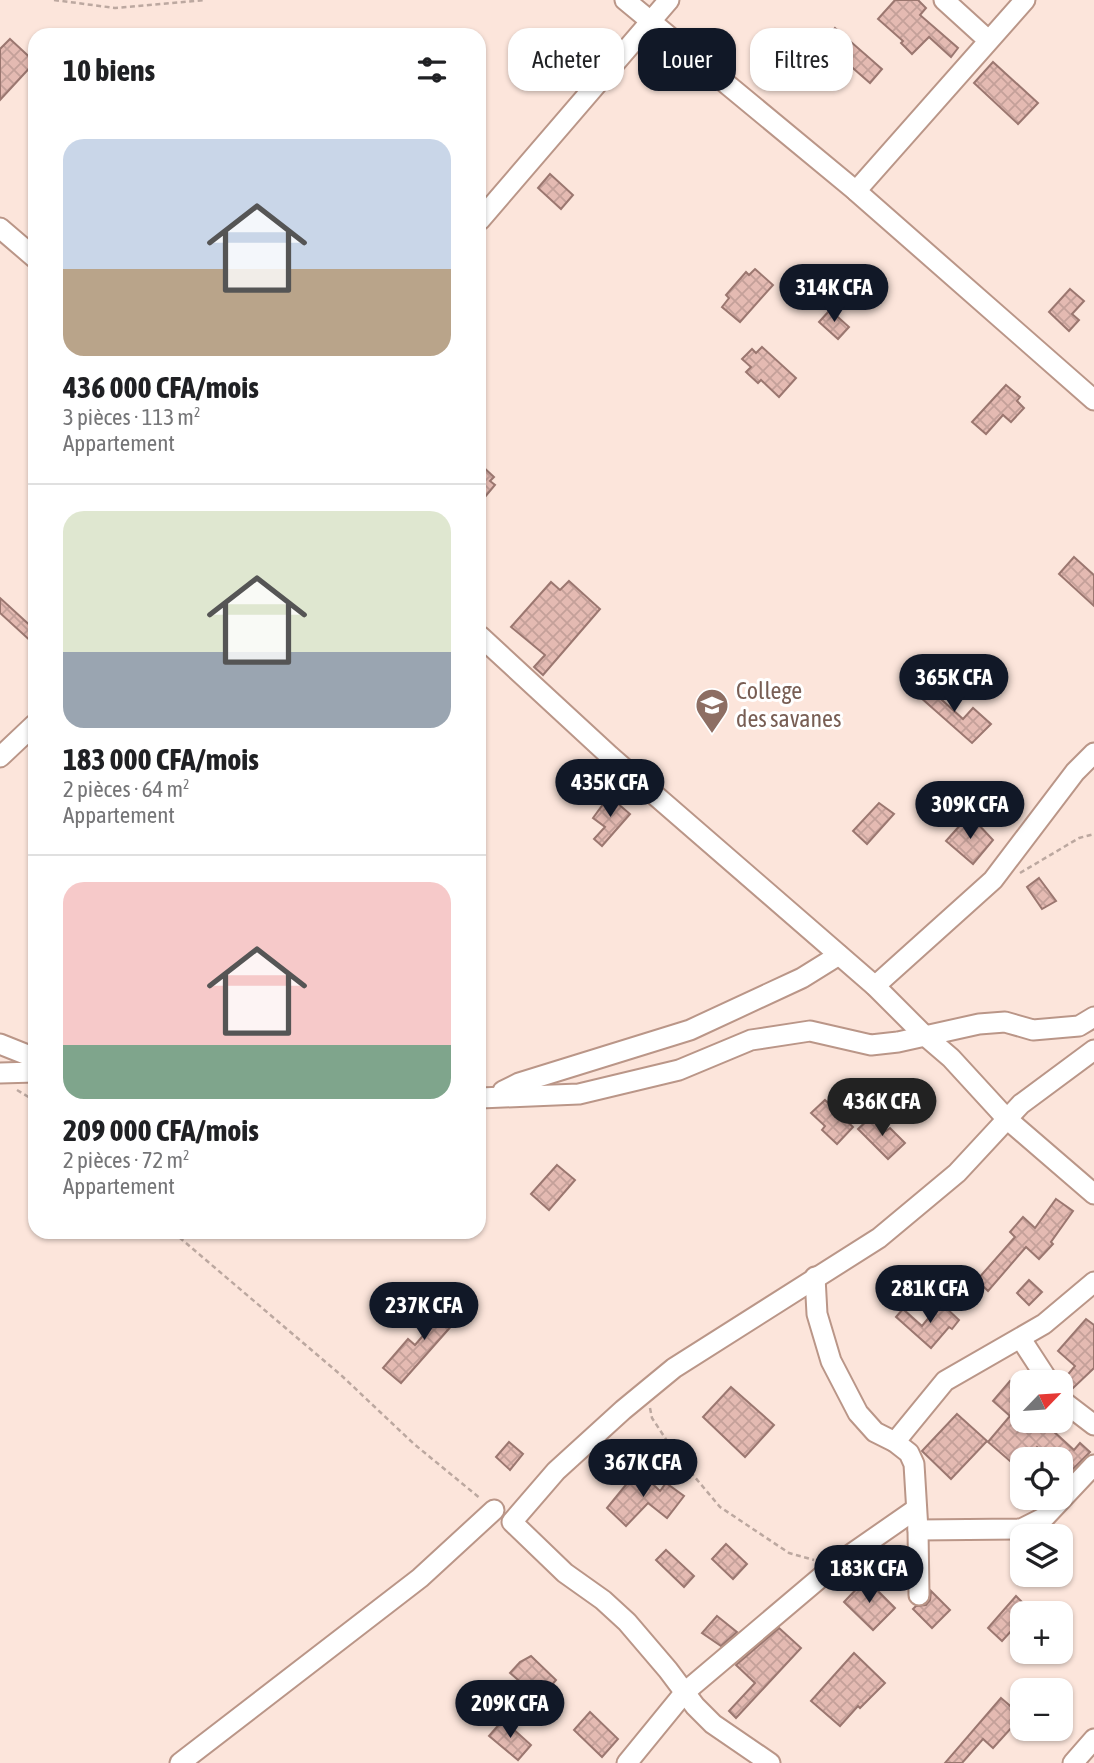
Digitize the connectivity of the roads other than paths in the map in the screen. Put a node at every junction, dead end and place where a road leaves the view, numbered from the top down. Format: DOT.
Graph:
graph roads {
  1 [pos="625,0"];
  2 [pos="669,0"];
  3 [pos="944,0"];
  4 [pos="1025,0"];
  5 [pos="652,22"];
  6 [pos="988,40"];
  7 [pos="856,191"];
  8 [pos="486,213"];
  9 [pos="0,229"];
  10 [pos="28,252"];
  11 [pos="1094,400"];
  12 [pos="486,642"];
  13 [pos="28,731"];
  14 [pos="1094,753"];
  15 [pos="0,757"];
  16 [pos="839,955"];
  17 [pos="875,986"];
  18 [pos="1094,1017"];
  19 [pos="923,1034"];
  20 [pos="0,1044"];
  21 [pos="1094,1050"];
  22 [pos="28,1055"];
  23 [pos="28,1072"];
  24 [pos="0,1073"];
  25 [pos="486,1096"];
  26 [pos="1007,1119"];
  27 [pos="1094,1195"];
  28 [pos="815,1277"];
  29 [pos="1094,1282"];
  30 [pos="1021,1339"];
  31 [pos="1041,1370"];
  32 [pos="1073,1409"];
  33 [pos="1094,1425"];
  34 [pos="895,1442"];
  35 [pos="1094,1465"];
  36 [pos="916,1509"];
  37 [pos="494,1510"];
  38 [pos="918,1530"];
  39 [pos="919,1595"];
  40 [pos="685,1692"];
  41 [pos="1094,1739"];
  42 [pos="180,1763"];
  43 [pos="627,1763"];
  44 [pos="770,1763"];
  45 [pos="1073,1763"];
  1 -- 5 [label="street"];
  2 -- 5 [label="street"];
  3 -- 6 [label="street"];
  4 -- 6 [label="street"];
  5 -- 7 [label="street"];
  5 -- 8 [label="street"];
  6 -- 7 [label="street"];
  7 -- 11 [label="street"];
  9 -- 10 [label="street"];
  12 -- 16 [label="street"];
  13 -- 15 [label="street"];
  14 -- 17 [label="street"];
  16 -- 17 [label="street"];
  16 -- 25 [label="street"];
  17 -- 19 [label="street"];
  18 -- 19 [label="street"];
  19 -- 25 [label="street"];
  19 -- 26 [label="street"];
  20 -- 22 [label="street"];
  21 -- 26 [label="street"];
  23 -- 24 [label="street"];
  26 -- 27 [label="street"];
  26 -- 28 [label="street"];
  28 -- 34 [label="street"];
  28 -- 40 [label="street"];
  29 -- 30 [label="street"];
  30 -- 31 [label="street"];
  30 -- 34 [label="street"];
  32 -- 33 [label="street"];
  34 -- 36 [label="street"];
  35 -- 38 [label="street"];
  36 -- 38 [label="street"];
  36 -- 40 [label="street"];
  37 -- 42 [label="street"];
  38 -- 39 [label="street"];
  40 -- 43 [label="street"];
  40 -- 44 [label="street"];
  41 -- 45 [label="street"];
}
